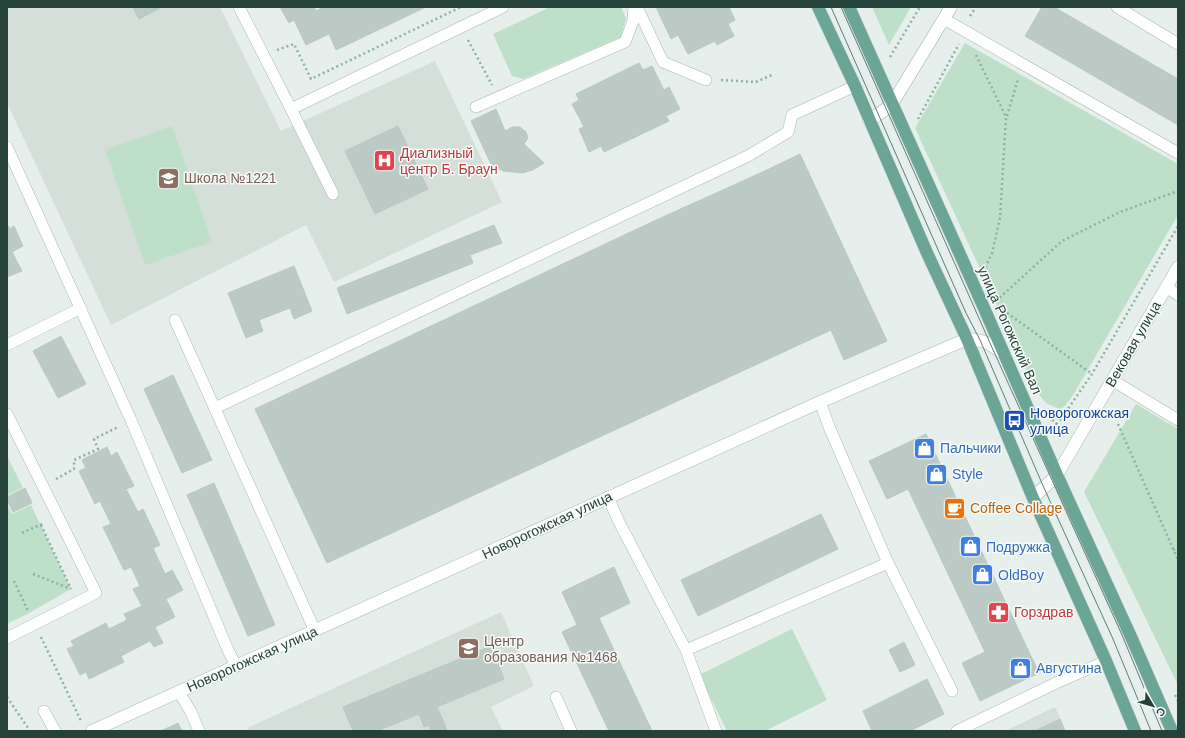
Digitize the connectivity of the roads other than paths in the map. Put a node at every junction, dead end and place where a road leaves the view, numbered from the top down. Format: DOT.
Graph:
graph roads {
  1 [pos="239,7"];
  2 [pos="503,7"];
  3 [pos="636,7"];
  4 [pos="818,7"];
  5 [pos="849,7"];
  6 [pos="951,7"];
  7 [pos="1117,7"];
  8 [pos="944,20"];
  9 [pos="1178,44"];
  10 [pos="706,80"];
  11 [pos="854,86"];
  12 [pos="892,104"];
  13 [pos="476,107"];
  14 [pos="291,109"];
  15 [pos="869,120"];
  16 [pos="7,147"];
  17 [pos="1178,153"];
  18 [pos="333,194"];
  19 [pos="1178,267"];
  20 [pos="1166,287"];
  21 [pos="1178,294"];
  22 [pos="81,308"];
  23 [pos="175,320"];
  24 [pos="967,339"];
  25 [pos="7,345"];
  26 [pos="1004,354"];
  27 [pos="1112,380"];
  28 [pos="820,402"];
  29 [pos="215,408"];
  30 [pos="7,414"];
  31 [pos="1178,420"];
  32 [pos="1057,475"];
  33 [pos="608,497"];
  34 [pos="1032,498"];
  35 [pos="888,563"];
  36 [pos="315,631"];
  37 [pos="7,638"];
  38 [pos="686,650"];
  39 [pos="1106,661"];
  40 [pos="236,666"];
  41 [pos="952,691"];
  42 [pos="179,692"];
  43 [pos="556,696"];
  44 [pos="44,711"];
  45 [pos="55,731"];
  46 [pos="92,731"];
  47 [pos="199,731"];
  48 [pos="571,731"];
  49 [pos="716,731"];
  50 [pos="957,731"];
  51 [pos="1135,731"];
  52 [pos="1172,731"];
  1 -- 14 [label="lane"];
  2 -- 14 [label="lane"];
  3 -- 10 [label="lane"];
  3 -- 13 [label="lane"];
  4 -- 11 [label="main road"];
  5 -- 12 [label="main road, улица Рогожский Вал"];
  6 -- 8 [label="street"];
  7 -- 9 [label="lane"];
  8 -- 12 [label="street"];
  8 -- 17 [label="lane"];
  11 -- 15 [label="main road"];
  11 -- 29 [label="lane"];
  12 -- 15 [label="street"];
  12 -- 26 [label="main road, улица Рогожский Вал"];
  14 -- 18 [label="lane"];
  15 -- 24 [label="main road"];
  16 -- 22 [label="lane"];
  19 -- 20 [label="street, Вековая улица"];
  20 -- 21 [label="lane"];
  20 -- 27 [label="street, Вековая улица"];
  22 -- 25 [label="lane"];
  22 -- 40 [label="lane"];
  23 -- 29 [label="lane"];
  24 -- 26 [label="street"];
  24 -- 28 [label="street, Новорогожская улица"];
  24 -- 34 [label="main road"];
  26 -- 32 [label="main road, улица Рогожский Вал"];
  27 -- 31 [label="lane"];
  27 -- 32 [label="street, Вековая улица"];
  28 -- 33 [label="street, Новорогожская улица"];
  28 -- 35 [label="lane"];
  29 -- 36 [label="lane"];
  30 -- 37 [label="lane"];
  32 -- 34 [label="street, Вековая улица"];
  32 -- 52 [label="main road, улица Рогожский Вал"];
  33 -- 36 [label="street, Новорогожская улица"];
  33 -- 38 [label="lane"];
  34 -- 39 [label="main road"];
  35 -- 38 [label="lane"];
  35 -- 41 [label="lane"];
  36 -- 40 [label="street, Новорогожская улица"];
  38 -- 49 [label="lane"];
  39 -- 50 [label="lane"];
  39 -- 51 [label="main road"];
  40 -- 42 [label="street, Новорогожская улица"];
  42 -- 46 [label="street, Новорогожская улица"];
  42 -- 47 [label="lane"];
  43 -- 48 [label="lane"];
  44 -- 45 [label="lane"];
}
